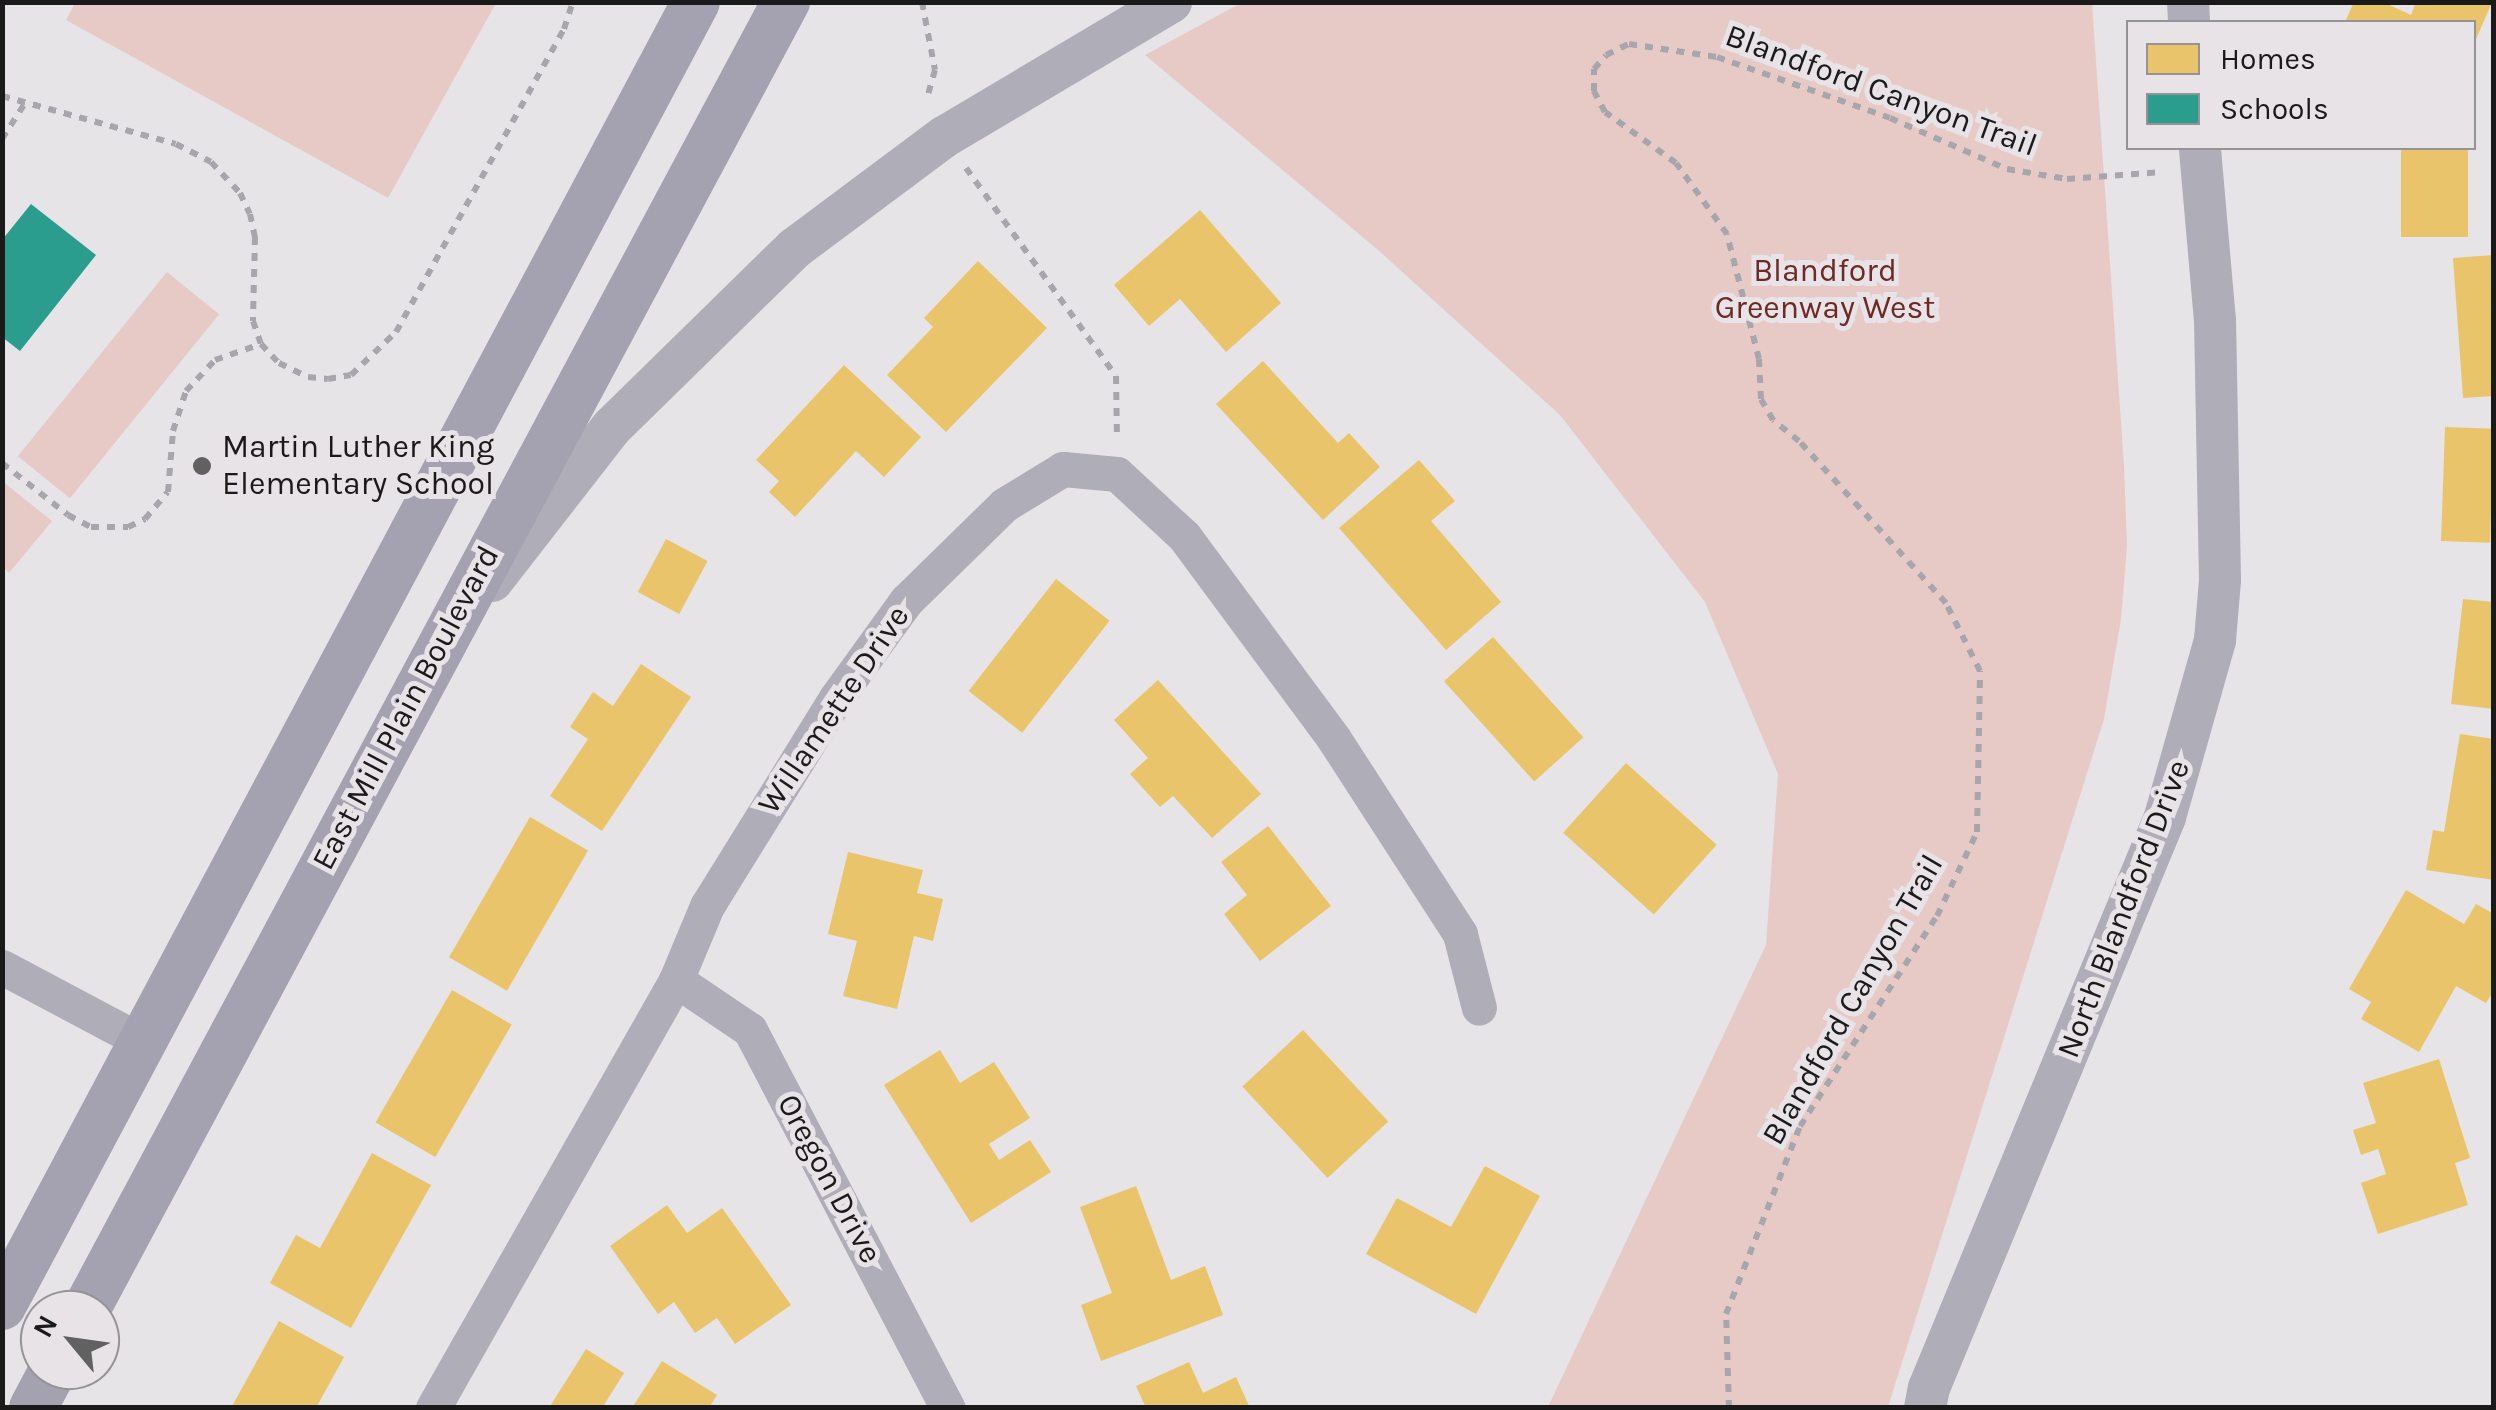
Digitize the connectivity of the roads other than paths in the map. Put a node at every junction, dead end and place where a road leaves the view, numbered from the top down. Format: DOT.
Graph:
graph roads {
  1 [pos="696,2"];
  2 [pos="786,2"];
  3 [pos="1171,2"];
  4 [pos="2201,159"];
  5 [pos="430,660"];
  6 [pos="2,966"];
  7 [pos="676,980"];
  8 [pos="1480,1008"];
  9 [pos="144,1042"];
  10 [pos="97,1290"];
  11 [pos="2,1306"];
  12 [pos="433,1408"];
  13 [pos="948,1408"];
  14 [pos="1925,1408"];
  1 -- 9 [label="main road"];
  2 -- 5 [label="main road, East Mill Plain Boulevard"];
  3 -- 5 [label="street"];
  4 -- 14 [label="street, North Blandford Drive"];
  5 -- 10 [label="main road, East Mill Plain Boulevard"];
  6 -- 9 [label="street"];
  7 -- 8 [label="street, Willamette Drive"];
  7 -- 12 [label="street, Willamette Drive"];
  7 -- 13 [label="street, Oregon Drive"];
  9 -- 11 [label="main road"];
}
